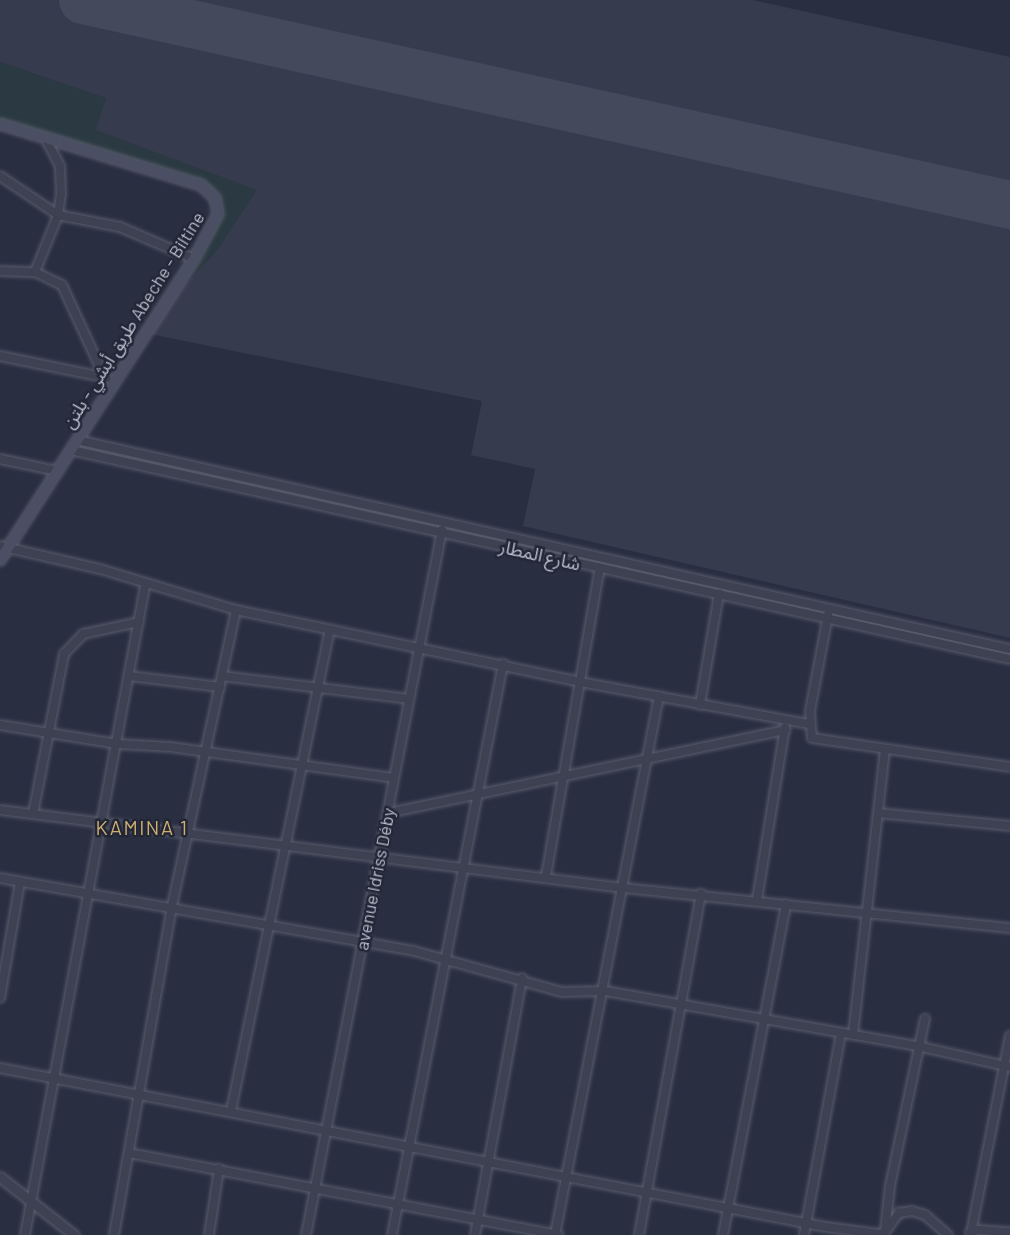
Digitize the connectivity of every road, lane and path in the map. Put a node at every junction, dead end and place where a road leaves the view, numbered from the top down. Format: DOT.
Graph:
graph roads {
  1 [pos="0,124"];
  2 [pos="44,136"];
  3 [pos="0,176"];
  4 [pos="58,215"];
  5 [pos="194,259"];
  6 [pos="0,271"];
  7 [pos="35,272"];
  8 [pos="0,356"];
  9 [pos="110,379"];
  10 [pos="74,445"];
  11 [pos="0,459"];
  12 [pos="57,471"];
  13 [pos="239,477"];
  14 [pos="237,487"];
  15 [pos="364,506"];
  16 [pos="363,515"];
  17 [pos="445,524"];
  18 [pos="441,533"];
  19 [pos="4,547"];
  20 [pos="0,560"];
  21 [pos="600,568"];
  22 [pos="145,586"];
  23 [pos="719,594"];
  24 [pos="830,608"];
  25 [pos="236,610"];
  26 [pos="827,618"];
  27 [pos="139,622"];
  28 [pos="330,630"];
  29 [pos="417,648"];
  30 [pos="1010,649"];
  31 [pos="1010,659"];
  32 [pos="503,664"];
  33 [pos="129,675"];
  34 [pos="222,676"];
  35 [pos="580,682"];
  36 [pos="220,687"];
  37 [pos="317,687"];
  38 [pos="659,696"];
  39 [pos="408,699"];
  40 [pos="700,705"];
  41 [pos="787,719"];
  42 [pos="808,723"];
  43 [pos="0,725"];
  44 [pos="785,730"];
  45 [pos="50,734"];
  46 [pos="117,744"];
  47 [pos="885,751"];
  48 [pos="206,753"];
  49 [pos="647,760"];
  50 [pos="302,766"];
  51 [pos="1010,767"];
  52 [pos="564,776"];
  53 [pos="393,778"];
  54 [pos="478,793"];
  55 [pos="0,810"];
  56 [pos="388,813"];
  57 [pos="878,813"];
  58 [pos="33,814"];
  59 [pos="99,823"];
  60 [pos="1010,826"];
  61 [pos="189,832"];
  62 [pos="286,845"];
  63 [pos="378,858"];
  64 [pos="462,867"];
  65 [pos="546,876"];
  66 [pos="0,878"];
  67 [pos="20,882"];
  68 [pos="624,888"];
  69 [pos="87,892"];
  70 [pos="701,894"];
  71 [pos="757,900"];
  72 [pos="786,904"];
  73 [pos="172,906"];
  74 [pos="867,914"];
  75 [pos="269,926"];
  76 [pos="1010,928"];
  77 [pos="363,942"];
  78 [pos="444,958"];
  79 [pos="522,978"];
  80 [pos="605,991"];
  81 [pos="0,998"];
  82 [pos="681,1005"];
  83 [pos="925,1019"];
  84 [pos="763,1021"];
  85 [pos="841,1033"];
  86 [pos="853,1035"];
  87 [pos="1010,1036"];
  88 [pos="922,1047"];
  89 [pos="1006,1066"];
  90 [pos="0,1068"];
  91 [pos="53,1079"];
  92 [pos="139,1094"];
  93 [pos="231,1111"];
  94 [pos="326,1129"];
  95 [pos="409,1144"];
  96 [pos="129,1153"];
  97 [pos="488,1161"];
  98 [pos="219,1169"];
  99 [pos="568,1176"];
  100 [pos="0,1177"];
  101 [pos="315,1189"];
  102 [pos="647,1191"];
  103 [pos="32,1199"];
  104 [pos="398,1202"];
  105 [pos="729,1206"];
  106 [pos="478,1220"];
  107 [pos="806,1224"];
  108 [pos="1010,1232"];
  109 [pos="885,1234"];
  110 [pos="969,1234"];
  111 [pos="25,1235"];
  112 [pos="74,1235"];
  113 [pos="114,1235"];
  114 [pos="209,1235"];
  115 [pos="306,1235"];
  116 [pos="392,1235"];
  117 [pos="475,1235"];
  118 [pos="556,1235"];
  119 [pos="639,1235"];
  120 [pos="723,1235"];
  121 [pos="804,1235"];
  122 [pos="948,1235"];
  1 -- 2 [label="main road, طريق أبشي - بلتن Abeche - Biltine"];
  2 -- 4 [label="street"];
  2 -- 5 [label="main road, طريق أبشي - بلتن Abeche - Biltine"];
  3 -- 4 [label="street"];
  4 -- 5 [label="street"];
  4 -- 7 [label="street"];
  5 -- 9 [label="main road, طريق أبشي - بلتن Abeche - Biltine"];
  6 -- 7 [label="street"];
  7 -- 9 [label="street"];
  8 -- 9 [label="street"];
  9 -- 10 [label="main road, طريق أبشي - بلتن Abeche - Biltine"];
  10 -- 12 [label="main road, طريق أبشي - بلتن Abeche - Biltine"];
  10 -- 13 [label="street, شارع المطار"];
  10 -- 14 [label="street, شارع المطار"];
  11 -- 12 [label="street"];
  12 -- 19 [label="main road, طريق أبشي - بلتن Abeche - Biltine"];
  13 -- 14 [label="street"];
  13 -- 15 [label="street, شارع المطار"];
  14 -- 16 [label="street, شارع المطار"];
  15 -- 16 [label="street"];
  15 -- 17 [label="street, شارع المطار"];
  16 -- 18 [label="street, شارع المطار"];
  17 -- 18 [label="street, avenue Idriss Déby"];
  17 -- 24 [label="street, شارع المطار"];
  18 -- 21 [label="street, شارع المطار"];
  18 -- 29 [label="street, avenue Idriss Déby"];
  19 -- 20 [label="main road, طريق أبشي - بلتن Abeche - Biltine"];
  19 -- 22 [label="street"];
  21 -- 23 [label="street, شارع المطار"];
  21 -- 35 [label="street"];
  22 -- 25 [label="street"];
  22 -- 27 [label="street"];
  23 -- 26 [label="street, شارع المطار"];
  23 -- 40 [label="street"];
  24 -- 26 [label="street"];
  24 -- 30 [label="street, شارع المطار"];
  25 -- 28 [label="street"];
  25 -- 34 [label="street"];
  26 -- 31 [label="street, شارع المطار"];
  26 -- 42 [label="street"];
  27 -- 33 [label="street"];
  27 -- 45 [label="street"];
  28 -- 29 [label="street"];
  28 -- 37 [label="street"];
  29 -- 32 [label="street"];
  29 -- 39 [label="street, avenue Idriss Déby"];
  32 -- 35 [label="street"];
  32 -- 54 [label="street"];
  33 -- 36 [label="street"];
  33 -- 46 [label="street"];
  34 -- 36 [label="street"];
  34 -- 37 [label="street"];
  35 -- 38 [label="street"];
  35 -- 52 [label="street"];
  36 -- 48 [label="street"];
  37 -- 39 [label="street"];
  37 -- 50 [label="street"];
  38 -- 40 [label="street"];
  38 -- 49 [label="street"];
  39 -- 53 [label="street, avenue Idriss Déby"];
  40 -- 41 [label="street"];
  41 -- 42 [label="street"];
  41 -- 44 [label="street"];
  42 -- 47 [label="street"];
  43 -- 45 [label="street"];
  44 -- 49 [label="street"];
  44 -- 71 [label="street"];
  45 -- 46 [label="street"];
  45 -- 58 [label="street"];
  46 -- 48 [label="street"];
  46 -- 59 [label="street"];
  47 -- 51 [label="street"];
  47 -- 57 [label="street"];
  48 -- 50 [label="street"];
  48 -- 61 [label="street"];
  49 -- 52 [label="street"];
  49 -- 68 [label="street"];
  50 -- 53 [label="street"];
  50 -- 62 [label="street"];
  52 -- 54 [label="street"];
  52 -- 65 [label="street"];
  53 -- 56 [label="street, avenue Idriss Déby"];
  54 -- 56 [label="street"];
  54 -- 64 [label="street"];
  55 -- 58 [label="street"];
  56 -- 63 [label="street, avenue Idriss Déby"];
  57 -- 60 [label="street"];
  57 -- 74 [label="street"];
  58 -- 59 [label="street"];
  59 -- 61 [label="street"];
  59 -- 69 [label="street"];
  61 -- 62 [label="street"];
  61 -- 73 [label="street"];
  62 -- 63 [label="street"];
  62 -- 75 [label="street"];
  63 -- 64 [label="street"];
  63 -- 77 [label="street, avenue Idriss Déby"];
  64 -- 65 [label="street"];
  64 -- 78 [label="street"];
  65 -- 68 [label="street"];
  66 -- 67 [label="street"];
  67 -- 69 [label="street"];
  67 -- 81 [label="street"];
  68 -- 70 [label="street"];
  68 -- 80 [label="street"];
  69 -- 73 [label="street"];
  69 -- 91 [label="street"];
  70 -- 71 [label="street"];
  70 -- 82 [label="street"];
  71 -- 72 [label="street"];
  72 -- 74 [label="street"];
  72 -- 84 [label="street"];
  73 -- 75 [label="street"];
  73 -- 92 [label="street"];
  74 -- 76 [label="street"];
  74 -- 86 [label="street"];
  75 -- 77 [label="street"];
  75 -- 93 [label="street"];
  77 -- 78 [label="street"];
  77 -- 94 [label="street, avenue Idriss Déby"];
  78 -- 79 [label="street"];
  78 -- 95 [label="street"];
  79 -- 80 [label="street"];
  79 -- 97 [label="street"];
  80 -- 82 [label="street"];
  80 -- 99 [label="street"];
  82 -- 84 [label="street"];
  82 -- 102 [label="street"];
  83 -- 88 [label="street"];
  84 -- 85 [label="street"];
  84 -- 105 [label="street"];
  85 -- 86 [label="street"];
  85 -- 107 [label="street"];
  86 -- 88 [label="street"];
  87 -- 89 [label="street"];
  88 -- 89 [label="street"];
  88 -- 109 [label="street"];
  89 -- 110 [label="street"];
  90 -- 91 [label="street"];
  91 -- 92 [label="street"];
  91 -- 103 [label="street"];
  92 -- 93 [label="street"];
  92 -- 96 [label="street"];
  93 -- 94 [label="street"];
  94 -- 95 [label="street"];
  94 -- 101 [label="street, avenue Idriss Déby"];
  95 -- 97 [label="street"];
  95 -- 104 [label="street"];
  96 -- 98 [label="street"];
  96 -- 113 [label="street"];
  97 -- 99 [label="street"];
  97 -- 106 [label="street"];
  98 -- 101 [label="street"];
  98 -- 114 [label="street"];
  99 -- 102 [label="street"];
  99 -- 118 [label="street"];
  100 -- 103 [label="street"];
  101 -- 104 [label="street"];
  101 -- 115 [label="street, avenue Idriss Déby"];
  102 -- 105 [label="street"];
  102 -- 119 [label="street"];
  103 -- 111 [label="street"];
  103 -- 112 [label="street"];
  104 -- 106 [label="street"];
  104 -- 116 [label="street"];
  105 -- 107 [label="street"];
  105 -- 120 [label="street"];
  106 -- 117 [label="street"];
  106 -- 118 [label="street"];
  107 -- 109 [label="street"];
  107 -- 121 [label="street"];
  108 -- 110 [label="street"];
  109 -- 122 [label="street"];
}
